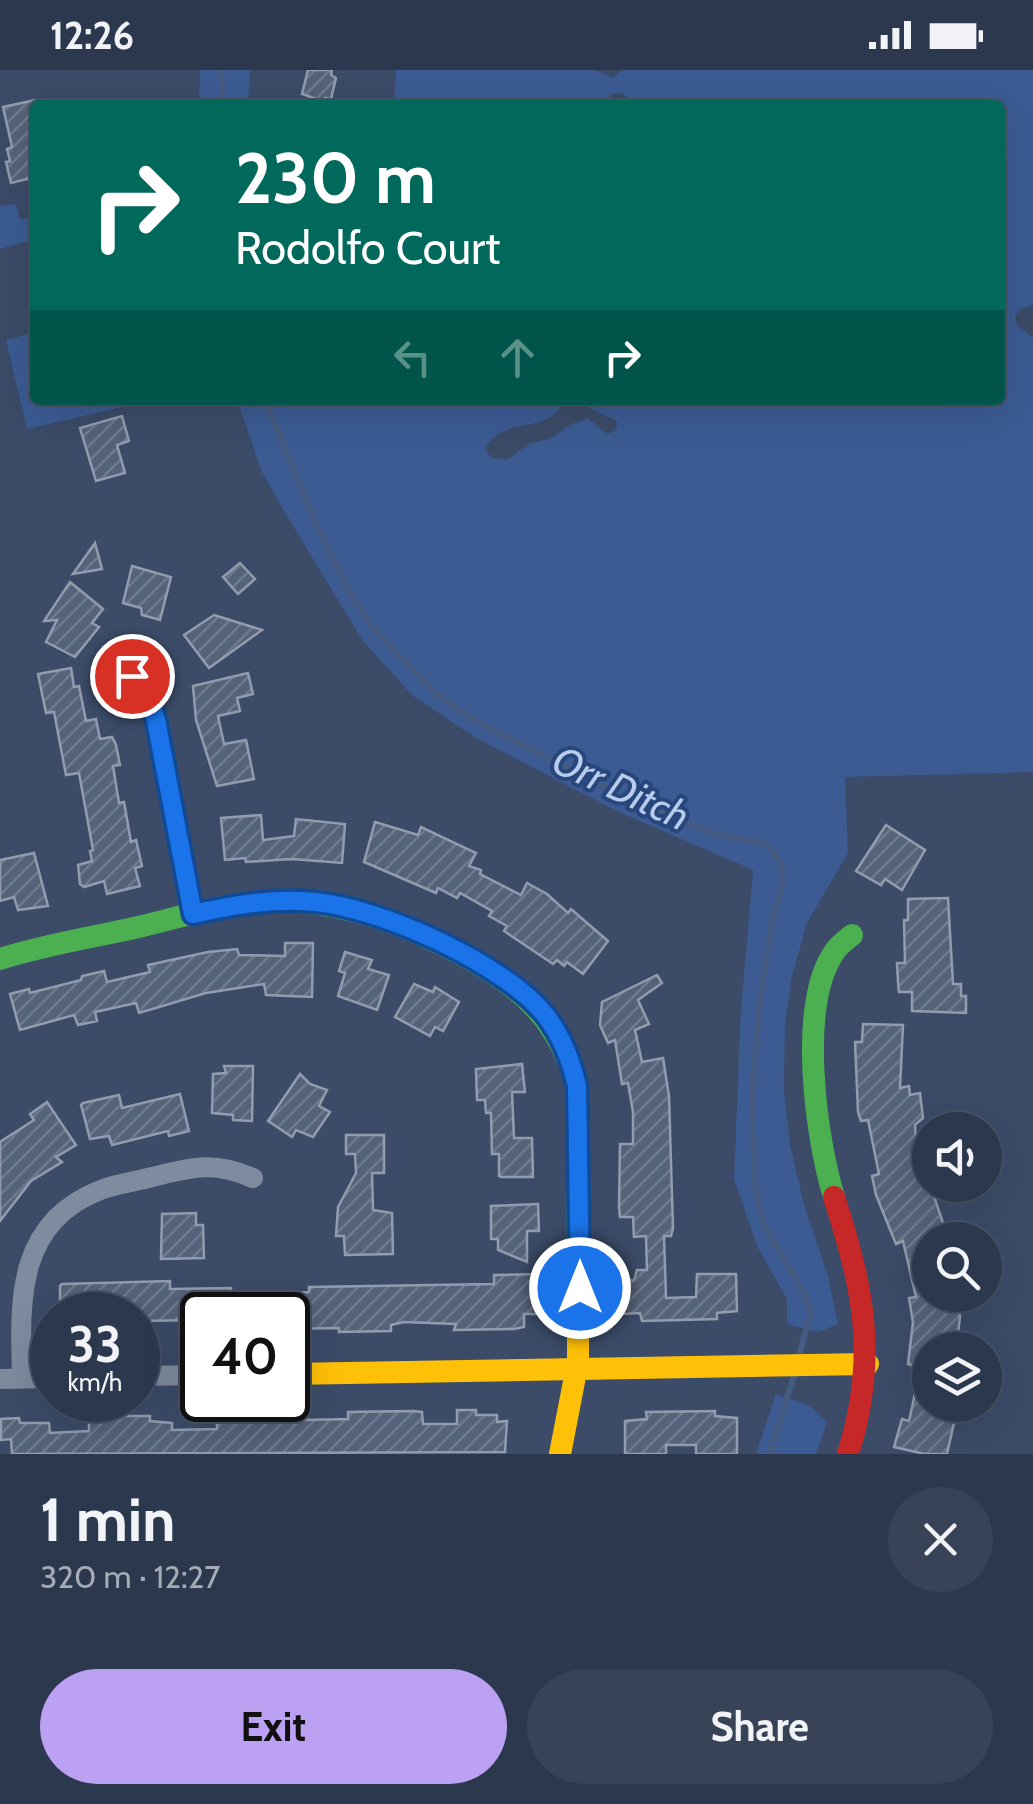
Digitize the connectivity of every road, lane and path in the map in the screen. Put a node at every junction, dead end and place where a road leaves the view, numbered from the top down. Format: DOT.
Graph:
graph roads {
  1 [pos="132,676"];
  2 [pos="193,914"];
  3 [pos="852,936"];
  4 [pos="0,959"];
  5 [pos="253,1178"];
  6 [pos="868,1364"];
  7 [pos="577,1369"];
  8 [pos="310,1374"];
  9 [pos="22,1378"];
  10 [pos="30,1378"];
  11 [pos="0,1379"];
  12 [pos="560,1454"];
  13 [pos="848,1454"];
  1 -- 2 [label="street"];
  2 -- 4 [label="street"];
  2 -- 7 [label="street"];
  3 -- 6 [label="street"];
  5 -- 9 [label="street"];
  6 -- 7 [label="street"];
  6 -- 13 [label="street"];
  7 -- 8 [label="street"];
  7 -- 12 [label="street"];
  9 -- 10 [label="street"];
  9 -- 11 [label="street"];
}
